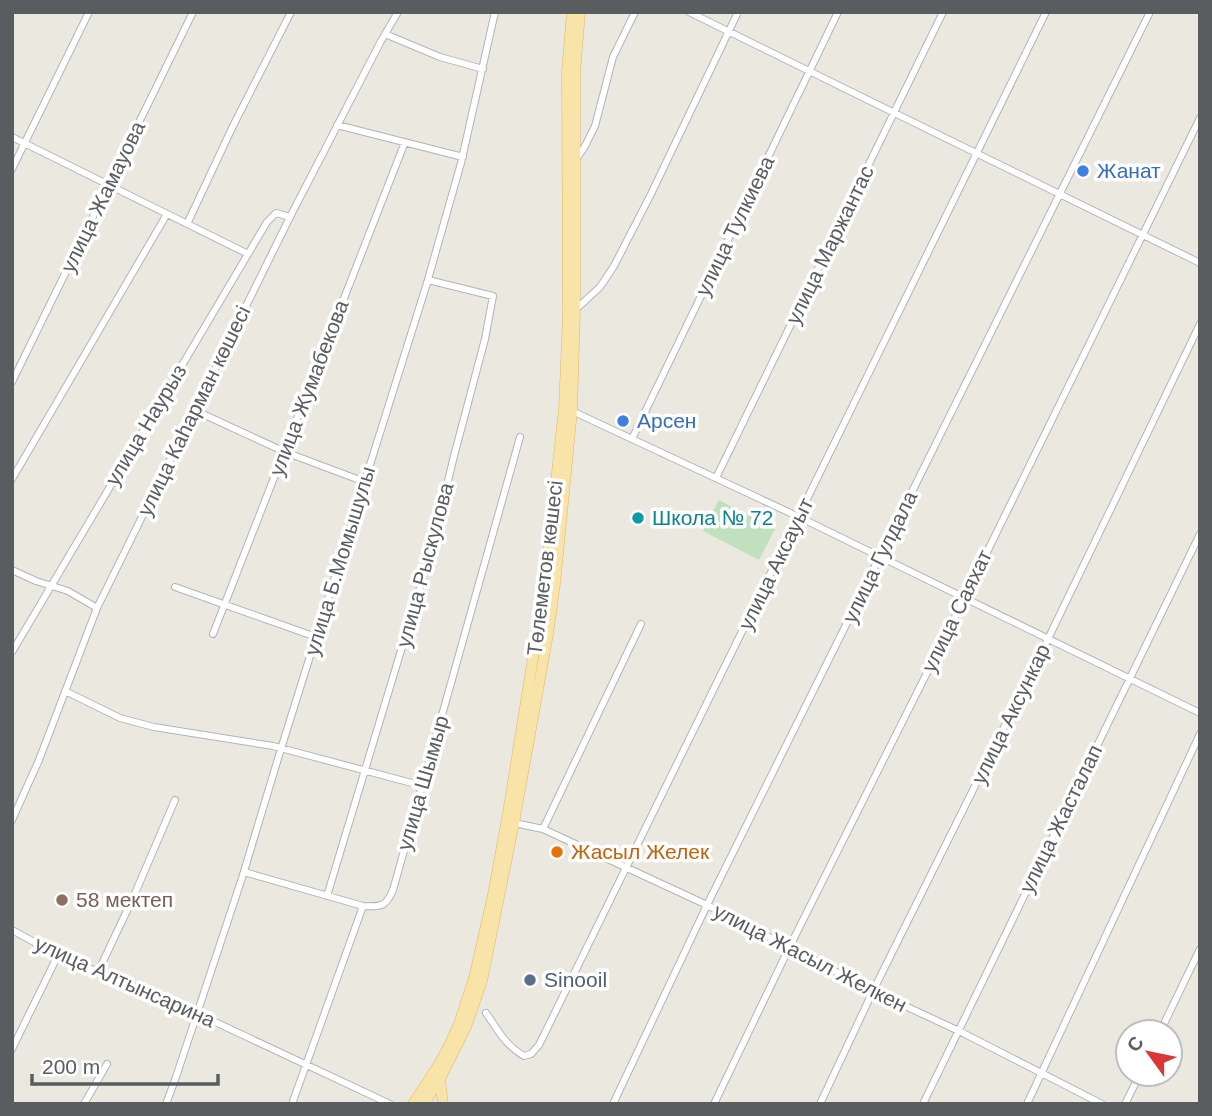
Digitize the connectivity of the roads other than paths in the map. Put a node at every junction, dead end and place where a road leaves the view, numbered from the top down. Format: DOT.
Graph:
graph roads {
  1 [pos="89,12"];
  2 [pos="193,12"];
  3 [pos="291,12"];
  4 [pos="398,12"];
  5 [pos="495,12"];
  6 [pos="572,12"];
  7 [pos="580,12"];
  8 [pos="635,12"];
  9 [pos="689,12"];
  10 [pos="738,12"];
  11 [pos="838,12"];
  12 [pos="943,12"];
  13 [pos="1046,12"];
  14 [pos="1150,12"];
  15 [pos="729,32"];
  16 [pos="385,34"];
  17 [pos="482,69"];
  18 [pos="809,71"];
  19 [pos="894,114"];
  20 [pos="1200,118"];
  21 [pos="337,125"];
  22 [pos="12,137"];
  23 [pos="405,142"];
  24 [pos="25,144"];
  25 [pos="976,153"];
  26 [pos="463,157"];
  27 [pos="571,162"];
  28 [pos="12,169"];
  29 [pos="109,185"];
  30 [pos="1059,193"];
  31 [pos="167,214"];
  32 [pos="290,217"];
  33 [pos="187,224"];
  34 [pos="1143,234"];
  35 [pos="248,254"];
  36 [pos="1200,263"];
  37 [pos="428,280"];
  38 [pos="575,310"];
  39 [pos="1200,324"];
  40 [pos="12,382"];
  41 [pos="194,410"];
  42 [pos="572,411"];
  43 [pos="520,437"];
  44 [pos="632,439"];
  45 [pos="285,452"];
  46 [pos="716,478"];
  47 [pos="12,479"];
  48 [pos="365,482"];
  49 [pos="799,517"];
  50 [pos="1200,534"];
  51 [pos="880,557"];
  52 [pos="12,570"];
  53 [pos="50,586"];
  54 [pos="175,587"];
  55 [pos="964,599"];
  56 [pos="225,604"];
  57 [pos="97,608"];
  58 [pos="642,624"];
  59 [pos="213,634"];
  60 [pos="316,637"];
  61 [pos="1048,639"];
  62 [pos="12,652"];
  63 [pos="1129,678"];
  64 [pos="65,691"];
  65 [pos="1200,713"];
  66 [pos="1200,734"];
  67 [pos="281,749"];
  68 [pos="366,771"];
  69 [pos="423,786"];
  70 [pos="175,800"];
  71 [pos="12,820"];
  72 [pos="514,823"];
  73 [pos="543,829"];
  74 [pos="626,868"];
  75 [pos="244,872"];
  76 [pos="327,896"];
  77 [pos="707,905"];
  78 [pos="363,906"];
  79 [pos="12,930"];
  80 [pos="789,948"];
  81 [pos="1200,949"];
  82 [pos="58,955"];
  83 [pos="98,972"];
  84 [pos="873,991"];
  85 [pos="486,1013"];
  86 [pos="198,1014"];
  87 [pos="1167,1018"];
  88 [pos="959,1031"];
  89 [pos="12,1049"];
  90 [pos="107,1064"];
  91 [pos="306,1064"];
  92 [pos="1042,1073"];
  93 [pos="440,1079"];
  94 [pos="1133,1088"];
  95 [pos="84,1104"];
  96 [pos="166,1104"];
  97 [pos="292,1104"];
  98 [pos="390,1104"];
  99 [pos="413,1104"];
  100 [pos="424,1104"];
  101 [pos="443,1104"];
  102 [pos="613,1104"];
  103 [pos="714,1104"];
  104 [pos="820,1104"];
  105 [pos="923,1104"];
  106 [pos="1027,1104"];
  107 [pos="1102,1104"];
  108 [pos="1125,1104"];
  1 -- 24 [label="street"];
  2 -- 29 [label="street, улица Жамауова"];
  3 -- 33 [label="street"];
  4 -- 16 [label="street, улица Каһарман көшесі"];
  5 -- 17 [label="street, улица Б.Момышулы"];
  6 -- 27 [label="main road, Төлеметов көшесі"];
  7 -- 27 [label="main road, Төлеметов көшесі"];
  8 -- 27 [label="street"];
  9 -- 15 [label="street"];
  10 -- 15 [label="street"];
  11 -- 18 [label="street, улица Тулкиева"];
  12 -- 19 [label="street, улица Маржантас"];
  13 -- 25 [label="street, улица Аксауыт"];
  14 -- 30 [label="street, улица Гулдала"];
  15 -- 18 [label="street"];
  15 -- 38 [label="street"];
  16 -- 17 [label="street"];
  16 -- 21 [label="street, улица Каһарман көшесі"];
  17 -- 26 [label="street, улица Б.Момышулы"];
  18 -- 19 [label="street"];
  18 -- 44 [label="street, улица Тулкиева"];
  19 -- 25 [label="street"];
  19 -- 46 [label="street, улица Маржантас"];
  20 -- 34 [label="street, улица Саяхат"];
  21 -- 23 [label="street"];
  21 -- 32 [label="street, улица Каһарман көшесі"];
  22 -- 24 [label="street"];
  23 -- 26 [label="street"];
  23 -- 45 [label="street, улица Жумабекова"];
  24 -- 28 [label="street"];
  24 -- 29 [label="street"];
  25 -- 30 [label="street"];
  25 -- 49 [label="street, улица Аксауыт"];
  26 -- 37 [label="street, улица Б.Момышулы"];
  27 -- 38 [label="main road, Төлеметов көшесі"];
  27 -- 99 [label="main road, Төлеметов көшесі"];
  29 -- 31 [label="street"];
  29 -- 40 [label="street, улица Жамауова"];
  30 -- 34 [label="street"];
  30 -- 51 [label="street, улица Гулдала"];
  31 -- 33 [label="street"];
  31 -- 47 [label="street"];
  32 -- 35 [label="street, улица Наурыз"];
  32 -- 41 [label="street, улица Каһарман көшесі"];
  33 -- 35 [label="street"];
  34 -- 36 [label="street"];
  34 -- 55 [label="street, улица Саяхат"];
  35 -- 53 [label="street, улица Наурыз"];
  37 -- 48 [label="street, улица Б.Момышулы"];
  37 -- 68 [label="street, улица Рыскулова"];
  38 -- 42 [label="main road, Төлеметов көшесі"];
  39 -- 61 [label="street, улица Аксункар"];
  41 -- 45 [label="street"];
  41 -- 57 [label="street, улица Каһарман көшесі"];
  42 -- 44 [label="street"];
  42 -- 72 [label="main road, Төлеметов көшесі"];
  43 -- 69 [label="street, улица Шымыр"];
  44 -- 46 [label="street"];
  45 -- 48 [label="street"];
  45 -- 56 [label="street, улица Жумабекова"];
  46 -- 49 [label="street"];
  48 -- 60 [label="street, улица Б.Момышулы"];
  49 -- 51 [label="street"];
  49 -- 74 [label="street, улица Аксауыт"];
  50 -- 63 [label="street, улица Жасталап"];
  51 -- 55 [label="street"];
  51 -- 77 [label="street, улица Гулдала"];
  52 -- 53 [label="street"];
  53 -- 57 [label="street"];
  53 -- 62 [label="street, улица Наурыз"];
  54 -- 56 [label="street"];
  55 -- 61 [label="street"];
  55 -- 80 [label="street, улица Саяхат"];
  56 -- 59 [label="street, улица Жумабекова"];
  56 -- 60 [label="street"];
  57 -- 64 [label="street, улица Каһарман көшесі"];
  58 -- 73 [label="street"];
  60 -- 67 [label="street, улица Б.Момышулы"];
  61 -- 63 [label="street"];
  61 -- 84 [label="street, улица Аксункар"];
  63 -- 65 [label="street"];
  63 -- 88 [label="street, улица Жасталап"];
  64 -- 67 [label="street"];
  64 -- 71 [label="street, улица Каһарман көшесі"];
  66 -- 92 [label="street"];
  67 -- 68 [label="street"];
  67 -- 75 [label="street, улица Б.Момышулы"];
  68 -- 69 [label="street"];
  68 -- 76 [label="street, улица Рыскулова"];
  69 -- 78 [label="street, улица Шымыр"];
  70 -- 83 [label="street"];
  72 -- 73 [label="street, улица Жасыл Желкен"];
  72 -- 93 [label="main road, Төлеметов көшесі"];
  73 -- 74 [label="street, улица Жасыл Желкен"];
  74 -- 77 [label="street, улица Жасыл Желкен"];
  74 -- 85 [label="street, улица Аксауыт"];
  75 -- 76 [label="street"];
  75 -- 86 [label="street, улица Б.Момышулы"];
  76 -- 78 [label="street"];
  77 -- 80 [label="street, улица Жасыл Желкен"];
  77 -- 102 [label="street, улица Гулдала"];
  78 -- 91 [label="street"];
  79 -- 82 [label="street, улица Алтынсарина"];
  80 -- 84 [label="street, улица Жасыл Желкен"];
  80 -- 103 [label="street, улица Саяхат"];
  81 -- 87 [label="street"];
  82 -- 83 [label="street, улица Алтынсарина"];
  82 -- 89 [label="street"];
  83 -- 86 [label="street, улица Алтынсарина"];
  84 -- 88 [label="street, улица Жасыл Желкен"];
  84 -- 104 [label="street, улица Аксункар"];
  86 -- 91 [label="street, улица Алтынсарина"];
  86 -- 96 [label="street, улица Б.Момышулы"];
  88 -- 92 [label="street, улица Жасыл Желкен"];
  88 -- 105 [label="street, улица Жасталап"];
  90 -- 95 [label="street"];
  91 -- 97 [label="street"];
  91 -- 98 [label="street, улица Алтынсарина"];
  92 -- 106 [label="street"];
  92 -- 107 [label="street, улица Жасыл Желкен"];
  93 -- 100 [label="main road, Төлеметов көшесі"];
  93 -- 101 [label="main road"];
  94 -- 108 [label="street"];
}
